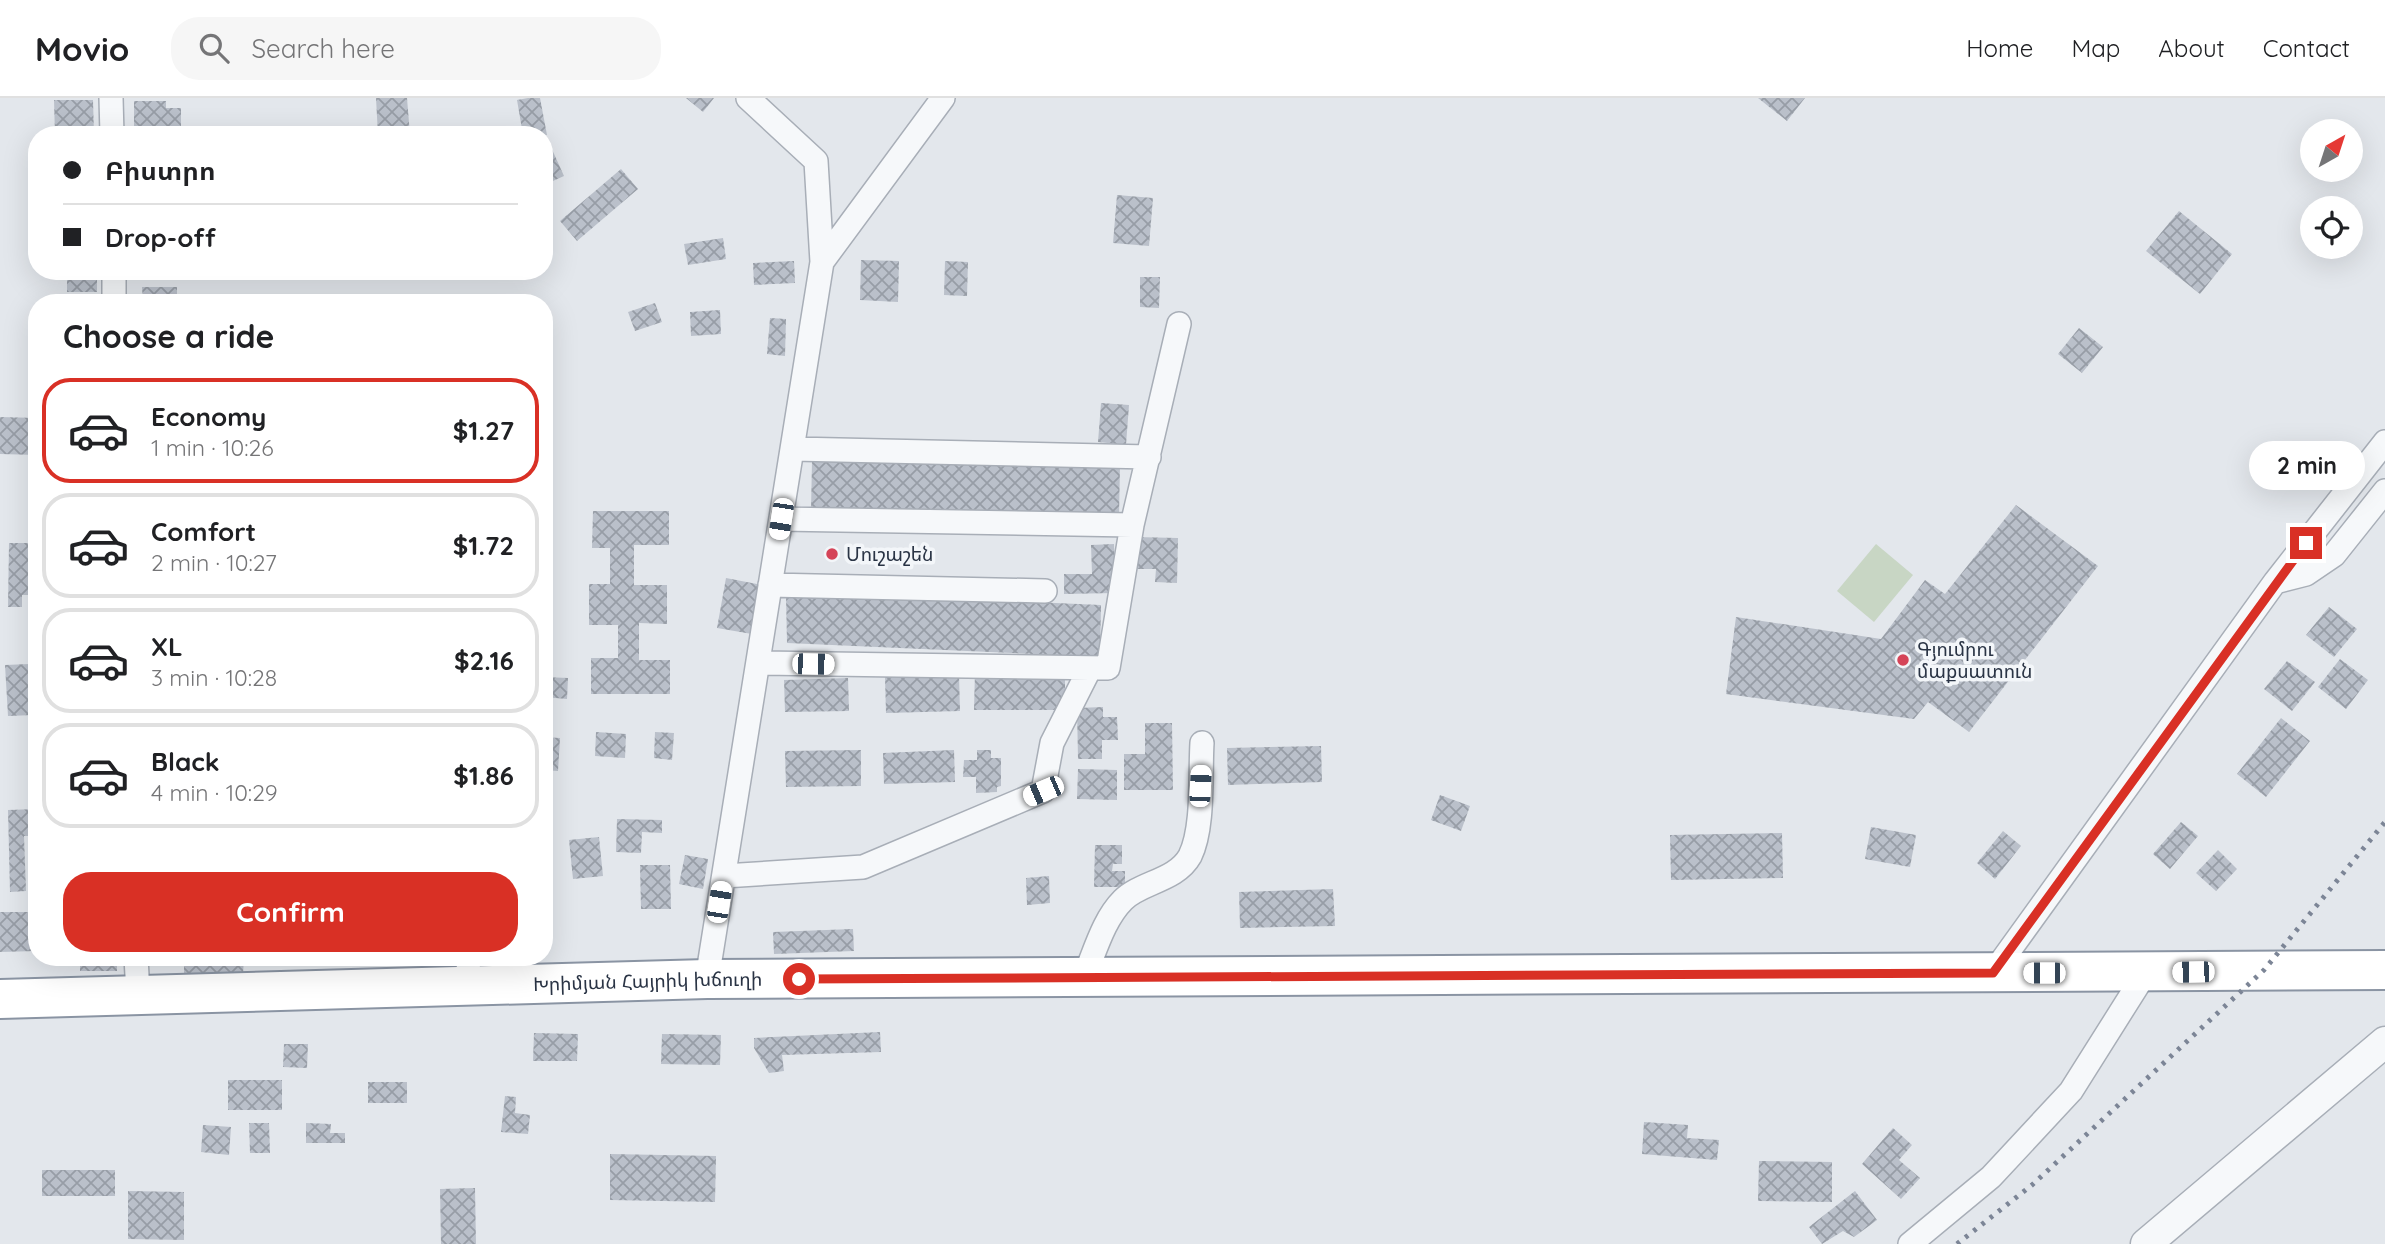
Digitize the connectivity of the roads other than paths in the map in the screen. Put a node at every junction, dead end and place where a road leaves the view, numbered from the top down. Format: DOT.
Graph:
graph roads {
  1 [pos="111,98"];
  2 [pos="748,98"];
  3 [pos="943,98"];
  4 [pos="112,126"];
  5 [pos="822,262"];
  6 [pos="1179,324"];
  7 [pos="2385,442"];
  8 [pos="794,449"];
  9 [pos="1149,457"];
  10 [pos="2385,491"];
  11 [pos="781,519"];
  12 [pos="1132,525"];
  13 [pos="2275,582"];
  14 [pos="770,585"];
  15 [pos="1045,591"];
  16 [pos="758,663"];
  17 [pos="1090,668"];
  18 [pos="1202,743"];
  19 [pos="723,876"];
  20 [pos="2385,970"];
  21 [pos="468,972"];
  22 [pos="2146,972"];
  23 [pos="1993,973"];
  24 [pos="137,976"];
  25 [pos="1084,977"];
  26 [pos="707,979"];
  27 [pos="0,999"];
  28 [pos="2385,1042"];
  29 [pos="1910,1244"];
  30 [pos="2146,1244"];
  1 -- 4 [label="street"];
  2 -- 5 [label="street"];
  3 -- 5 [label="street"];
  5 -- 8 [label="street"];
  6 -- 9 [label="street"];
  7 -- 13 [label="street"];
  8 -- 9 [label="street"];
  8 -- 11 [label="street"];
  9 -- 12 [label="street"];
  10 -- 13 [label="street"];
  11 -- 12 [label="street"];
  11 -- 14 [label="street"];
  12 -- 17 [label="street"];
  13 -- 23 [label="street"];
  14 -- 15 [label="street"];
  14 -- 16 [label="street"];
  16 -- 17 [label="street"];
  16 -- 19 [label="street"];
  17 -- 19 [label="street"];
  18 -- 25 [label="street"];
  19 -- 26 [label="street"];
  20 -- 22 [label="highway, Խրիմյան Հայրիկ խճուղի"];
  21 -- 24 [label="highway, Խրիմյան Հայրիկ խճուղի"];
  21 -- 26 [label="highway, Խրիմյան Հայրիկ խճուղի"];
  22 -- 23 [label="highway, Խրիմյան Հայրիկ խճուղի"];
  22 -- 29 [label="street"];
  23 -- 25 [label="highway, Խրիմյան Հայրիկ խճուղի"];
  24 -- 27 [label="highway, Խրիմյան Հայրիկ խճուղի"];
  25 -- 26 [label="highway, Խրիմյան Հայրիկ խճուղի"];
  28 -- 30 [label="street"];
}
